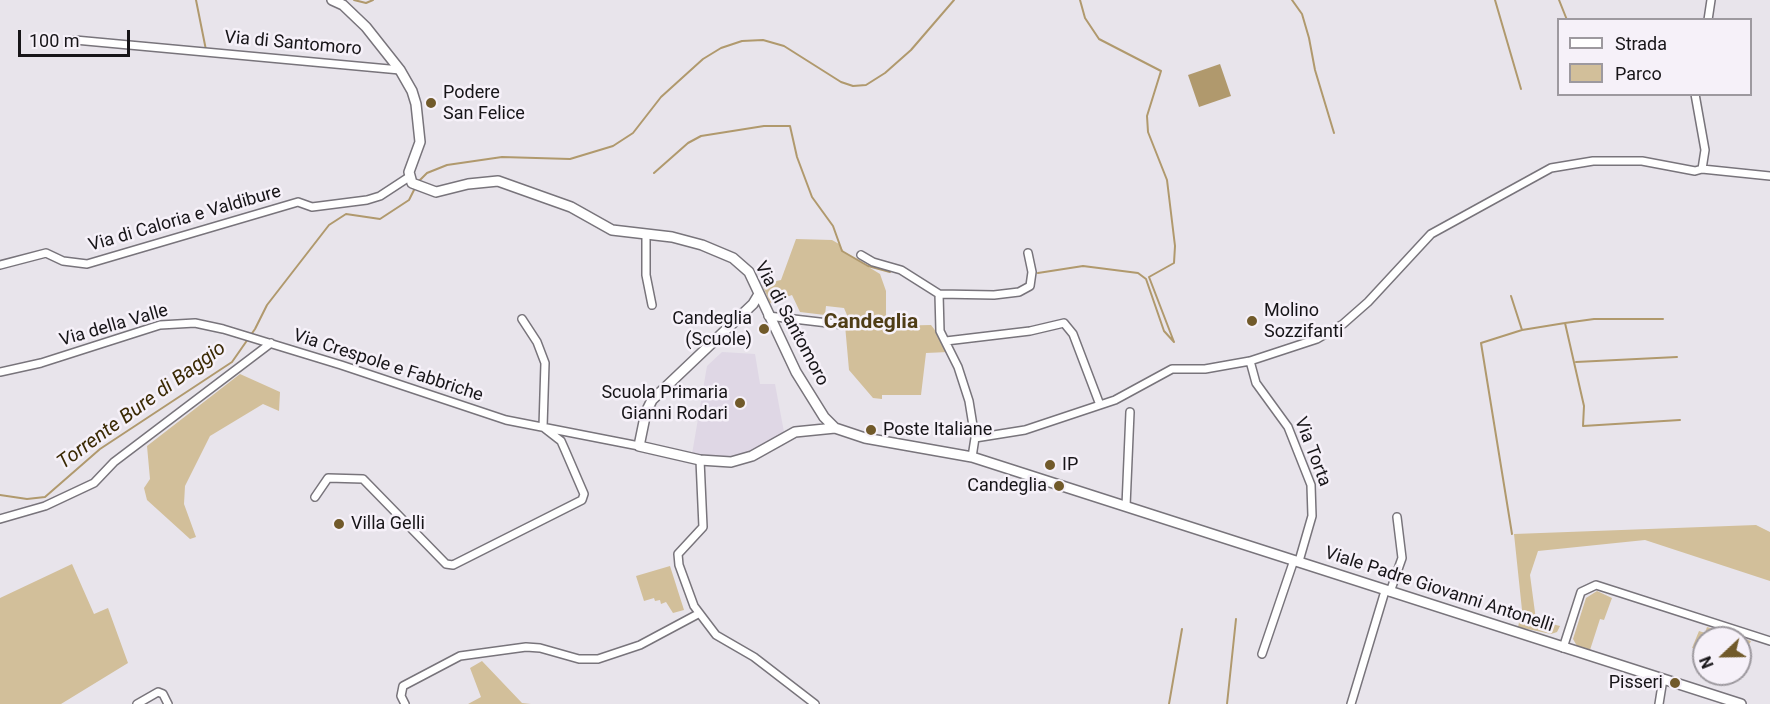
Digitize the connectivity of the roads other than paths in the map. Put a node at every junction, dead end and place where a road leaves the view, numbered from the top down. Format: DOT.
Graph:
graph roads {
  1 [pos="332,0"];
  2 [pos="1711,0"];
  3 [pos="1708,18"];
  4 [pos="75,40"];
  5 [pos="400,70"];
  6 [pos="1695,96"];
  7 [pos="1702,169"];
  8 [pos="1770,176"];
  9 [pos="415,183"];
  10 [pos="646,234"];
  11 [pos="1028,253"];
  12 [pos="861,255"];
  13 [pos="0,265"];
  14 [pos="759,294"];
  15 [pos="939,294"];
  16 [pos="753,304"];
  17 [pos="652,305"];
  18 [pos="767,312"];
  19 [pos="522,320"];
  20 [pos="845,325"];
  21 [pos="946,341"];
  22 [pos="271,343"];
  23 [pos="1250,361"];
  24 [pos="0,372"];
  25 [pos="1100,405"];
  26 [pos="1130,412"];
  27 [pos="543,427"];
  28 [pos="835,428"];
  29 [pos="975,438"];
  30 [pos="639,446"];
  31 [pos="972,457"];
  32 [pos="700,460"];
  33 [pos="315,497"];
  34 [pos="1126,506"];
  35 [pos="1397,517"];
  36 [pos="0,519"];
  37 [pos="1296,561"];
  38 [pos="1388,591"];
  39 [pos="698,614"];
  40 [pos="1770,641"];
  41 [pos="1563,648"];
  42 [pos="1262,654"];
  43 [pos="1663,679"];
  44 [pos="137,704"];
  45 [pos="168,704"];
  46 [pos="405,704"];
  47 [pos="815,704"];
  48 [pos="1351,704"];
  49 [pos="1659,704"];
  50 [pos="1741,704"];
  1 -- 5 [label="main road, Via di Santomoro"];
  2 -- 3 [label="street"];
  4 -- 5 [label="street, Via di Santomoro"];
  5 -- 9 [label="main road, Via di Santomoro"];
  6 -- 7 [label="street"];
  7 -- 8 [label="street"];
  7 -- 23 [label="street"];
  9 -- 10 [label="main road, Via di Santomoro"];
  9 -- 13 [label="street, Via di Caloria e Valdibure"];
  10 -- 14 [label="main road, Via di Santomoro"];
  10 -- 17 [label="street"];
  11 -- 15 [label="street"];
  12 -- 15 [label="street"];
  14 -- 16 [label="main road"];
  14 -- 18 [label="main road, Via di Santomoro"];
  15 -- 21 [label="street"];
  16 -- 18 [label="main road"];
  16 -- 30 [label="main road"];
  18 -- 20 [label="street"];
  18 -- 28 [label="main road, Via di Santomoro"];
  19 -- 27 [label="street"];
  21 -- 25 [label="street"];
  21 -- 29 [label="street"];
  22 -- 24 [label="street, Via della Valle"];
  22 -- 27 [label="street, Via Crespole e Fabbriche"];
  22 -- 36 [label="street, Via Crespole e Fabbriche"];
  23 -- 25 [label="street"];
  23 -- 37 [label="street, Via Torta"];
  25 -- 29 [label="street"];
  26 -- 34 [label="street"];
  27 -- 30 [label="street, Via Crespole e Fabbriche"];
  27 -- 33 [label="street"];
  28 -- 31 [label="main road, Viale Padre Giovanni Antonelli"];
  28 -- 32 [label="main road"];
  29 -- 31 [label="street"];
  30 -- 32 [label="main road"];
  31 -- 34 [label="main road, Viale Padre Giovanni Antonelli"];
  32 -- 39 [label="street"];
  34 -- 37 [label="main road, Viale Padre Giovanni Antonelli"];
  35 -- 38 [label="street"];
  37 -- 38 [label="main road, Viale Padre Giovanni Antonelli"];
  37 -- 42 [label="street, Via Torta"];
  38 -- 41 [label="main road, Viale Padre Giovanni Antonelli"];
  38 -- 48 [label="street"];
  39 -- 46 [label="street"];
  39 -- 47 [label="street"];
  40 -- 41 [label="street"];
  41 -- 43 [label="main road, Viale Padre Giovanni Antonelli"];
  43 -- 49 [label="street"];
  43 -- 50 [label="main road, Viale Padre Giovanni Antonelli"];
  44 -- 45 [label="street"];
}
